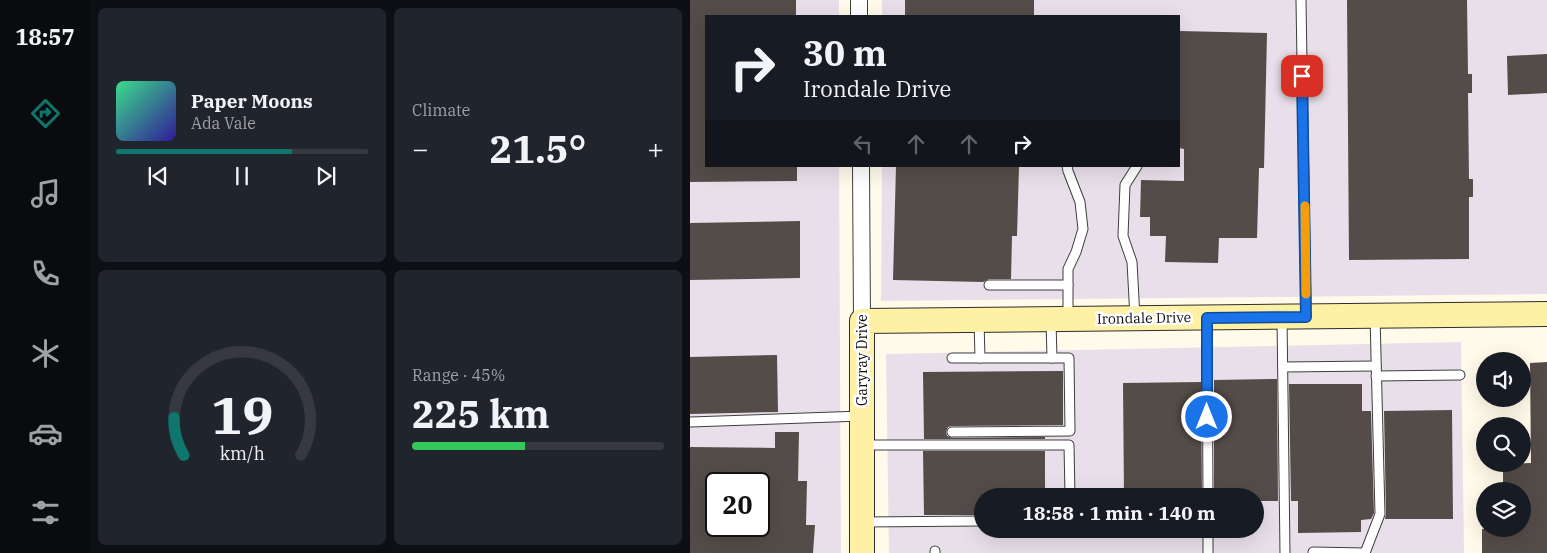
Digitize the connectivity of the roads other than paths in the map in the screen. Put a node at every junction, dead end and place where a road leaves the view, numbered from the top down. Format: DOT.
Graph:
graph roads {
  1 [pos="859,0"];
  2 [pos="1301,0"];
  3 [pos="859,15"];
  4 [pos="861,167"];
  5 [pos="1068,167"];
  6 [pos="1136,167"];
  7 [pos="989,285"];
  8 [pos="1068,285"];
  9 [pos="1547,314"];
  10 [pos="1375,316"];
  11 [pos="1282,317"];
  12 [pos="1306,317"];
  13 [pos="1135,318"];
  14 [pos="1207,318"];
  15 [pos="1060,319"];
  16 [pos="979,320"];
  17 [pos="862,321"];
  18 [pos="952,358"];
  19 [pos="980,358"];
  20 [pos="1052,358"];
  21 [pos="1376,366"];
  22 [pos="1283,367"];
  23 [pos="1460,375"];
  24 [pos="1376,376"];
  25 [pos="862,416"];
  26 [pos="690,422"];
  27 [pos="952,432"];
  28 [pos="862,444"];
  29 [pos="1070,488"];
  30 [pos="1208,488"];
  31 [pos="974,521"];
  32 [pos="862,522"];
  33 [pos="1208,538"];
  34 [pos="1312,552"];
  35 [pos="862,553"];
  36 [pos="1208,553"];
  37 [pos="1285,553"];
  1 -- 3 [label="street"];
  2 -- 12 [label="lane"];
  4 -- 17 [label="street, Garyray Drive"];
  5 -- 8 [label="lane"];
  6 -- 13 [label="lane"];
  7 -- 8 [label="lane"];
  8 -- 15 [label="lane"];
  9 -- 10 [label="street, Irondale Drive"];
  10 -- 12 [label="street, Irondale Drive"];
  10 -- 21 [label="lane"];
  11 -- 12 [label="street, Irondale Drive"];
  11 -- 14 [label="street, Irondale Drive"];
  11 -- 22 [label="lane"];
  13 -- 14 [label="street, Irondale Drive"];
  13 -- 15 [label="street, Irondale Drive"];
  14 -- 30 [label="lane"];
  15 -- 16 [label="street, Irondale Drive"];
  15 -- 20 [label="lane"];
  16 -- 17 [label="street, Irondale Drive"];
  16 -- 19 [label="lane"];
  17 -- 25 [label="street, Garyray Drive"];
  18 -- 19 [label="lane"];
  19 -- 20 [label="lane"];
  20 -- 27 [label="lane"];
  21 -- 22 [label="lane"];
  21 -- 24 [label="lane"];
  22 -- 37 [label="lane"];
  23 -- 24 [label="lane"];
  24 -- 34 [label="lane"];
  25 -- 26 [label="lane"];
  25 -- 28 [label="street, Garyray Drive"];
  28 -- 29 [label="lane"];
  28 -- 32 [label="street, Garyray Drive"];
  31 -- 32 [label="lane"];
  32 -- 35 [label="street, Garyray Drive"];
  33 -- 36 [label="lane"];
}
